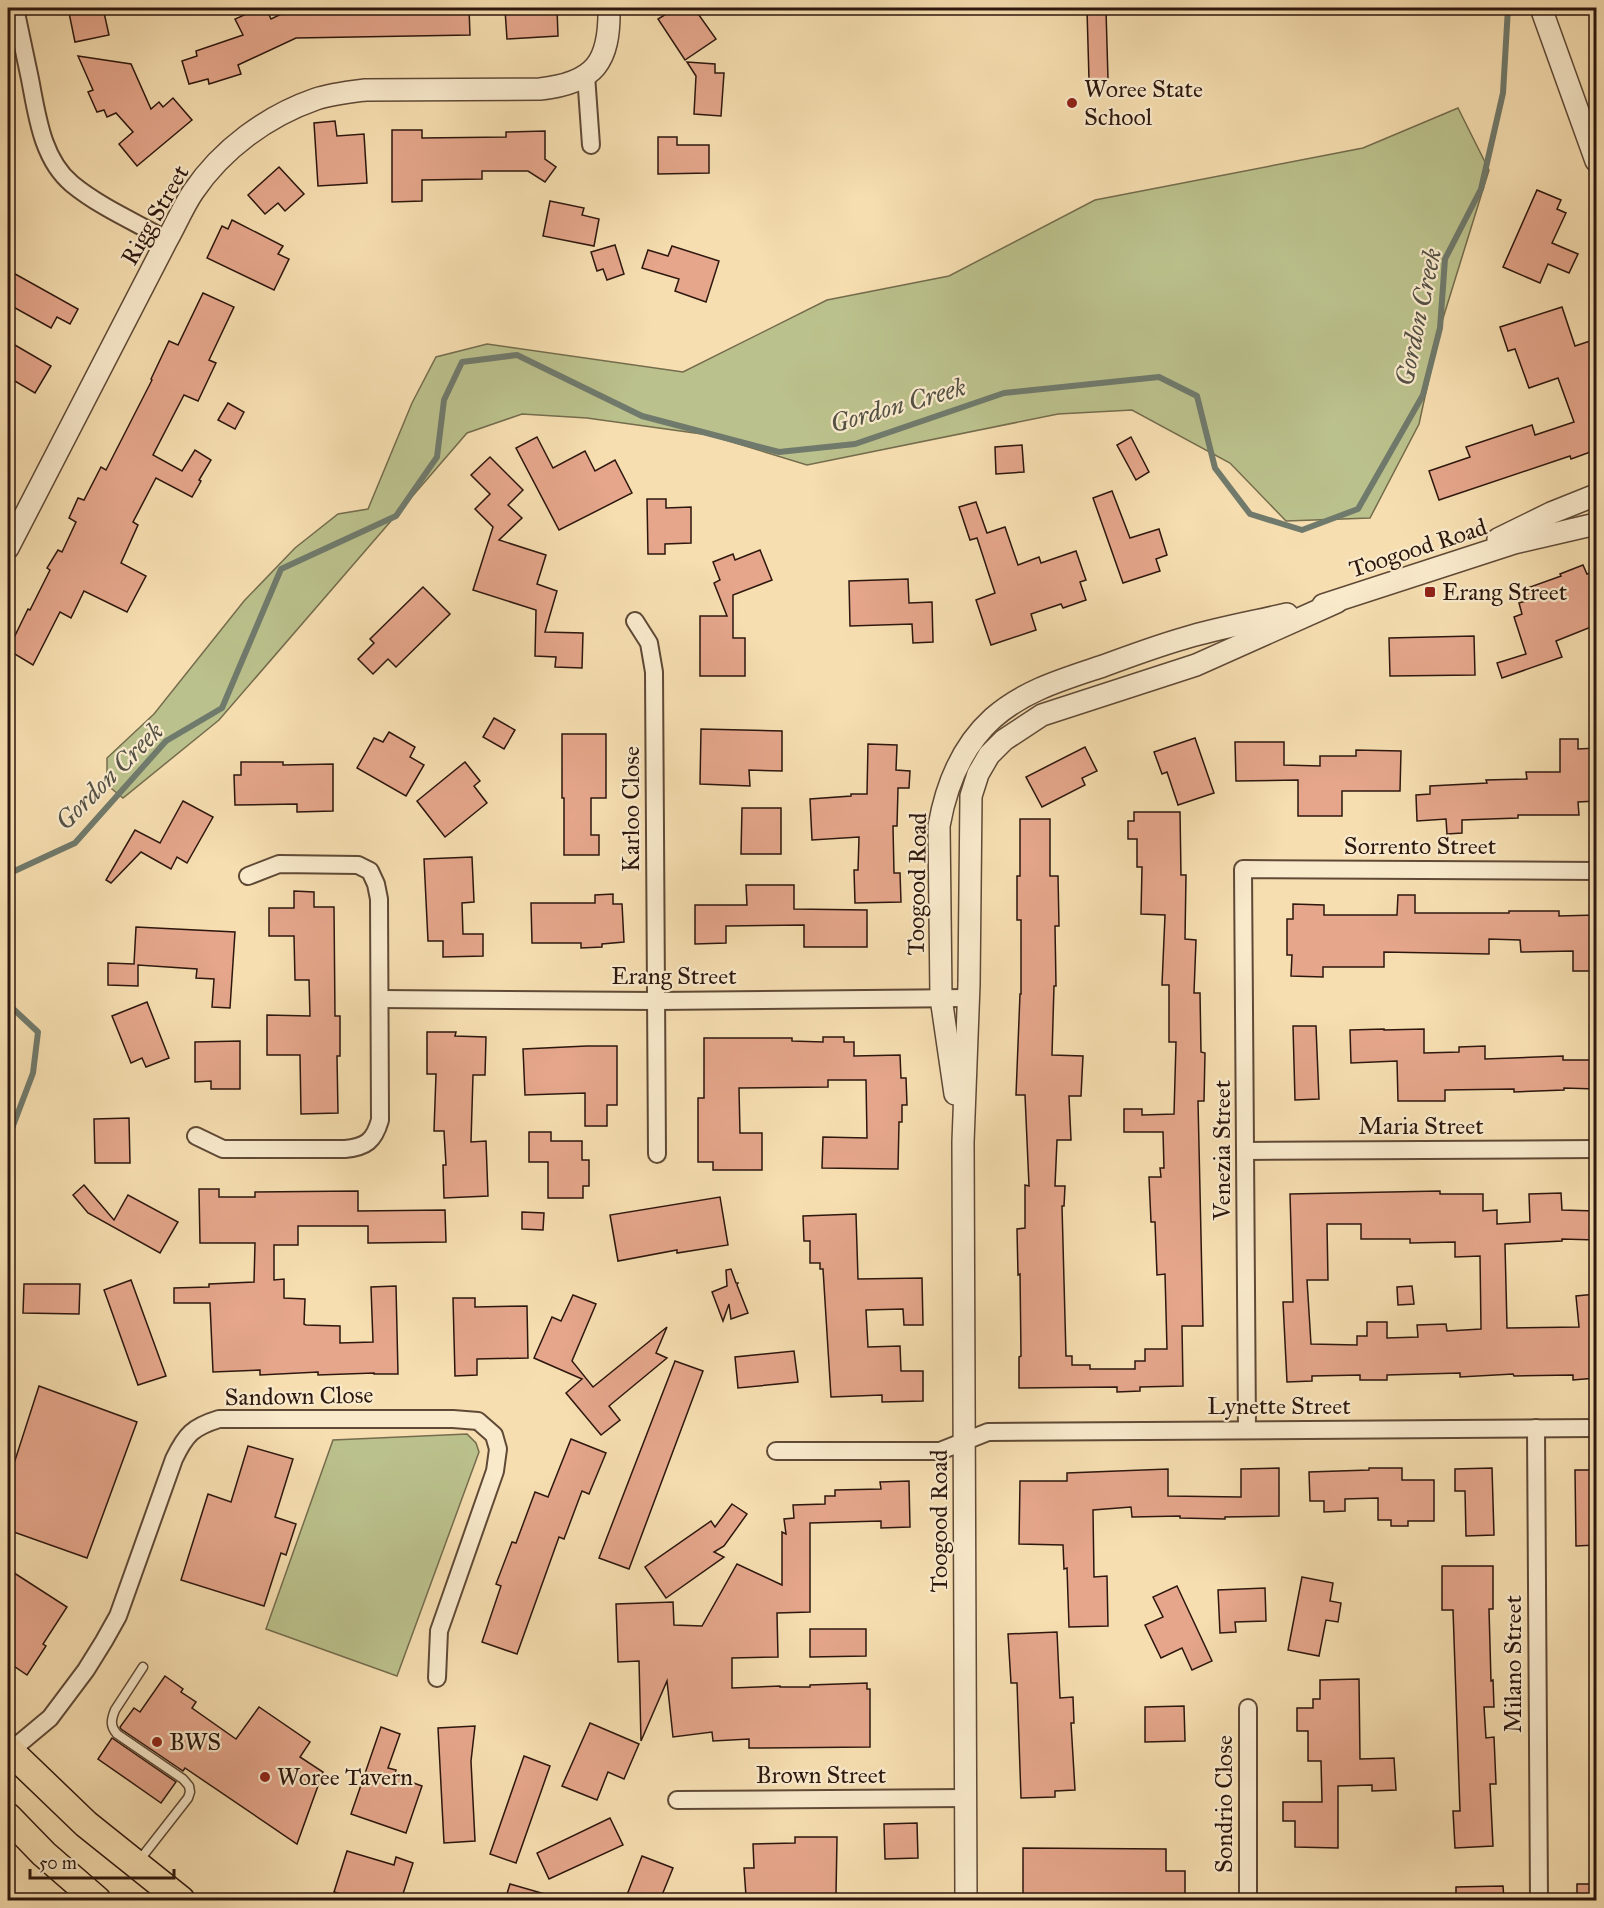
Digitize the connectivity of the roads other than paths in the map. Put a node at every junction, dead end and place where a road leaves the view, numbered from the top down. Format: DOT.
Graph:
graph roads {
  1 [pos="15,8"];
  2 [pos="609,8"];
  3 [pos="1543,11"];
  4 [pos="586,75"];
  5 [pos="591,145"];
  6 [pos="1596,161"];
  7 [pos="167,240"];
  8 [pos="1596,495"];
  9 [pos="1596,507"];
  10 [pos="1596,524"];
  11 [pos="1515,543"];
  12 [pos="8,548"];
  13 [pos="1435,570"];
  14 [pos="1337,602"];
  15 [pos="634,621"];
  16 [pos="1243,869"];
  17 [pos="1596,871"];
  18 [pos="248,876"];
  19 [pos="941,998"];
  20 [pos="968,998"];
  21 [pos="380,999"];
  22 [pos="656,1001"];
  23 [pos="196,1137"];
  24 [pos="963,1142"];
  25 [pos="1596,1149"];
  26 [pos="1246,1151"];
  27 [pos="657,1154"];
  28 [pos="1536,1428"];
  29 [pos="1596,1428"];
  30 [pos="1247,1430"];
  31 [pos="964,1442"];
  32 [pos="776,1451"];
  33 [pos="143,1667"];
  34 [pos="437,1678"];
  35 [pos="1248,1708"];
  36 [pos="8,1751"];
  37 [pos="966,1798"];
  38 [pos="677,1800"];
  39 [pos="8,1817"];
  40 [pos="136,1866"];
  41 [pos="97,1900"];
  42 [pos="181,1900"];
  43 [pos="966,1900"];
  44 [pos="1248,1900"];
  45 [pos="1539,1900"];
  1 -- 7 [label="street"];
  2 -- 4 [label="street, Rigg Street"];
  3 -- 6 [label="street"];
  4 -- 5 [label="street"];
  4 -- 7 [label="street, Rigg Street"];
  7 -- 12 [label="street, Rigg Street"];
  8 -- 13 [label="street"];
  9 -- 11 [label="street, Toogood Road"];
  10 -- 11 [label="street, Toogood Road"];
  11 -- 13 [label="street, Toogood Road"];
  13 -- 14 [label="street, Toogood Road"];
  14 -- 19 [label="street, Toogood Road"];
  14 -- 20 [label="street, Toogood Road"];
  15 -- 22 [label="street, Karloo Close"];
  16 -- 17 [label="street, Sorrento Street"];
  16 -- 26 [label="street, Venezia Street"];
  18 -- 21 [label="street"];
  19 -- 20 [label="street, Erang Street"];
  19 -- 22 [label="street, Erang Street"];
  19 -- 24 [label="street, Toogood Road"];
  20 -- 24 [label="street, Toogood Road"];
  21 -- 22 [label="street, Erang Street"];
  21 -- 23 [label="street"];
  22 -- 27 [label="street, Karloo Close"];
  24 -- 31 [label="street, Toogood Road"];
  25 -- 26 [label="street, Maria Street"];
  26 -- 30 [label="street, Venezia Street"];
  28 -- 29 [label="street, Lynette Street"];
  28 -- 30 [label="street, Lynette Street"];
  28 -- 45 [label="street, Milano Street"];
  30 -- 31 [label="street, Lynette Street"];
  31 -- 32 [label="street, Lynette Street"];
  31 -- 37 [label="street, Toogood Road"];
  33 -- 40 [label="lane"];
  34 -- 36 [label="street, Sandown Close"];
  35 -- 44 [label="street, Sondrio Close"];
  36 -- 40 [label="main road"];
  37 -- 38 [label="street, Brown Street"];
  37 -- 43 [label="street, Toogood Road"];
  39 -- 41 [label="main road"];
  40 -- 42 [label="main road"];
}
